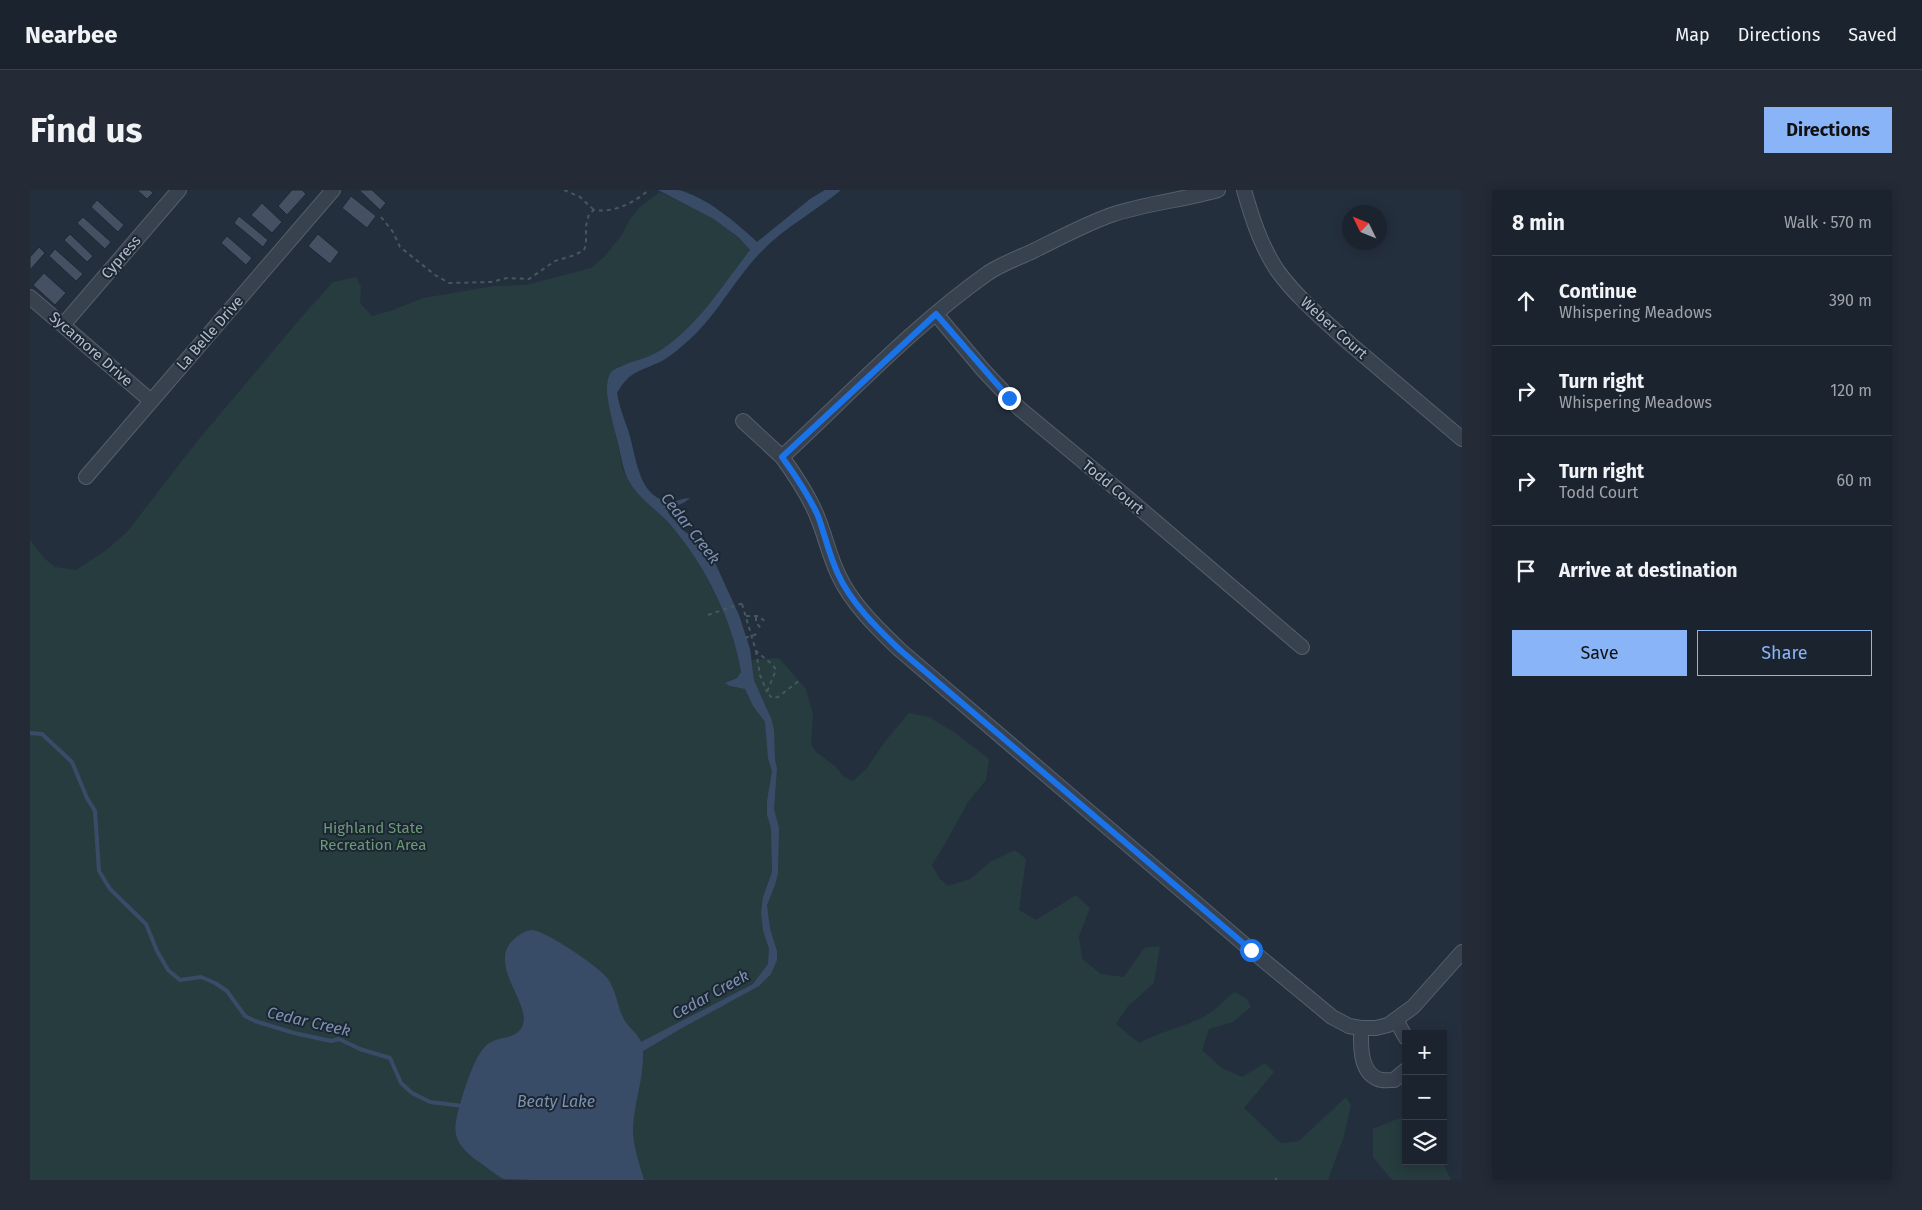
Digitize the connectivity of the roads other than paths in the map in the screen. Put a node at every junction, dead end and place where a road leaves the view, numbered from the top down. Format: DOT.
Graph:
graph roads {
  1 [pos="179,190"];
  2 [pos="333,190"];
  3 [pos="1218,190"];
  4 [pos="1244,190"];
  5 [pos="30,297"];
  6 [pos="936,314"];
  7 [pos="62,325"];
  8 [pos="151,401"];
  9 [pos="743,421"];
  10 [pos="1462,439"];
  11 [pos="782,457"];
  12 [pos="86,477"];
  13 [pos="1302,647"];
  14 [pos="1462,952"];
  15 [pos="1396,1020"];
  16 [pos="1361,1028"];
  17 [pos="1402,1031"];
  18 [pos="1402,1073"];
  1 -- 7 [label="street, Cypress"];
  2 -- 8 [label="street, La Belle Drive"];
  3 -- 6 [label="street"];
  4 -- 10 [label="street, Weber Court"];
  5 -- 7 [label="street, Sycamore Drive"];
  6 -- 11 [label="street"];
  6 -- 13 [label="street, Todd Court"];
  7 -- 8 [label="street, Sycamore Drive"];
  8 -- 12 [label="street, La Belle Drive"];
  9 -- 11 [label="street"];
  11 -- 16 [label="street"];
  14 -- 15 [label="street"];
  15 -- 16 [label="street"];
  15 -- 17 [label="street"];
  16 -- 18 [label="street"];
}
